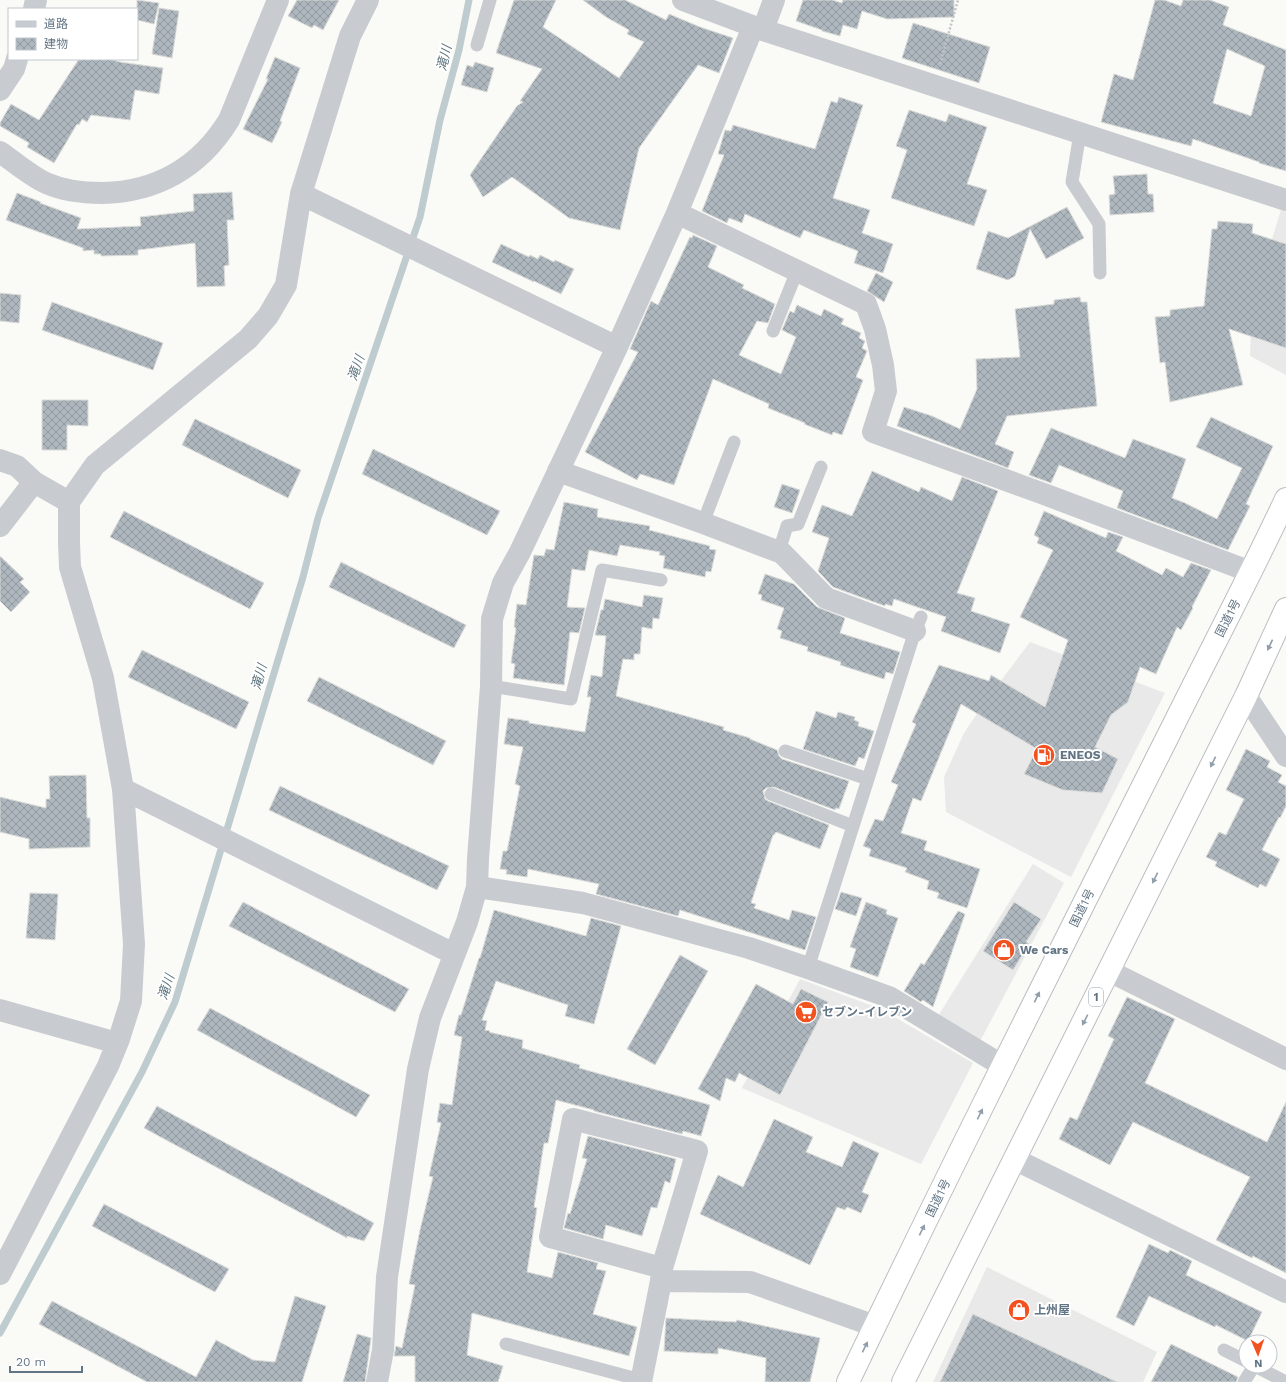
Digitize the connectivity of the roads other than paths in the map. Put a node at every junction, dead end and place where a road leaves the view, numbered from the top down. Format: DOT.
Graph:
graph roads {
  1 [pos="278,0"];
  2 [pos="368,0"];
  3 [pos="490,0"];
  4 [pos="683,0"];
  5 [pos="774,0"];
  6 [pos="758,28"];
  7 [pos="477,45"];
  8 [pos="17,60"];
  9 [pos="0,90"];
  10 [pos="1080,133"];
  11 [pos="0,152"];
  12 [pos="300,194"];
  13 [pos="1286,200"];
  14 [pos="677,213"];
  15 [pos="797,271"];
  16 [pos="1100,273"];
  17 [pos="773,331"];
  18 [pos="617,347"];
  19 [pos="734,442"];
  20 [pos="0,460"];
  21 [pos="821,467"];
  22 [pos="558,471"];
  23 [pos="34,482"];
  24 [pos="1286,498"];
  25 [pos="69,502"];
  26 [pos="703,522"];
  27 [pos="0,526"];
  28 [pos="779,551"];
  29 [pos="1251,572"];
  30 [pos="661,580"];
  31 [pos="1286,609"];
  32 [pos="918,624"];
  33 [pos="490,686"];
  34 [pos="1246,696"];
  35 [pos="785,751"];
  36 [pos="1286,756"];
  37 [pos="868,779"];
  38 [pos="123,788"];
  39 [pos="771,794"];
  40 [pos="853,826"];
  41 [pos="477,887"];
  42 [pos="454,954"];
  43 [pos="808,968"];
  44 [pos="1109,972"];
  45 [pos="0,1010"];
  46 [pos="118,1043"];
  47 [pos="1286,1059"];
  48 [pos="1003,1066"];
  49 [pos="1014,1160"];
  50 [pos="0,1274"];
  51 [pos="662,1274"];
  52 [pos="1286,1292"];
  53 [pos="875,1326"];
  54 [pos="506,1344"];
  55 [pos="1224,1350"];
  56 [pos="1238,1357"];
  57 [pos="1270,1374"];
  58 [pos="641,1381"];
  59 [pos="377,1382"];
  60 [pos="848,1382"];
  61 [pos="903,1382"];
  62 [pos="1286,1382"];
  1 -- 11 [label="street"];
  2 -- 12 [label="street"];
  3 -- 7 [label="lane"];
  4 -- 6 [label="street"];
  5 -- 6 [label="street"];
  6 -- 10 [label="street"];
  6 -- 14 [label="street"];
  8 -- 9 [label="street"];
  10 -- 13 [label="street"];
  10 -- 16 [label="lane"];
  12 -- 18 [label="street"];
  12 -- 25 [label="street"];
  14 -- 15 [label="street"];
  14 -- 18 [label="street"];
  15 -- 17 [label="lane"];
  15 -- 29 [label="street"];
  18 -- 22 [label="street"];
  19 -- 26 [label="lane"];
  20 -- 23 [label="street"];
  21 -- 28 [label="lane"];
  22 -- 26 [label="street"];
  22 -- 33 [label="street"];
  23 -- 25 [label="street"];
  23 -- 27 [label="street"];
  24 -- 29 [label="highway, 国道1号"];
  25 -- 38 [label="street"];
  26 -- 28 [label="street"];
  28 -- 32 [label="street"];
  48 -- 29 [label="highway, 国道1号, one-way"];
  30 -- 33 [label="lane"];
  31 -- 34 [label="highway, 1, one-way"];
  32 -- 37 [label="lane"];
  33 -- 41 [label="street"];
  34 -- 36 [label="street"];
  34 -- 44 [label="highway, 1, one-way"];
  35 -- 37 [label="lane"];
  37 -- 40 [label="lane"];
  38 -- 42 [label="street"];
  38 -- 46 [label="street"];
  39 -- 40 [label="lane"];
  40 -- 43 [label="lane"];
  41 -- 42 [label="street"];
  41 -- 43 [label="street"];
  42 -- 59 [label="street"];
  43 -- 48 [label="street"];
  44 -- 47 [label="street"];
  44 -- 49 [label="highway, 1, one-way"];
  45 -- 46 [label="street"];
  46 -- 50 [label="street"];
  53 -- 48 [label="highway, 国道1号, one-way"];
  49 -- 52 [label="street"];
  49 -- 61 [label="highway, 1"];
  51 -- 51 [label="street"];
  51 -- 53 [label="street"];
  51 -- 58 [label="street"];
  60 -- 53 [label="highway, 国道1号, one-way"];
  54 -- 58 [label="lane"];
  55 -- 56 [label="lane"];
  57 -- 62 [label="lane"];
}
